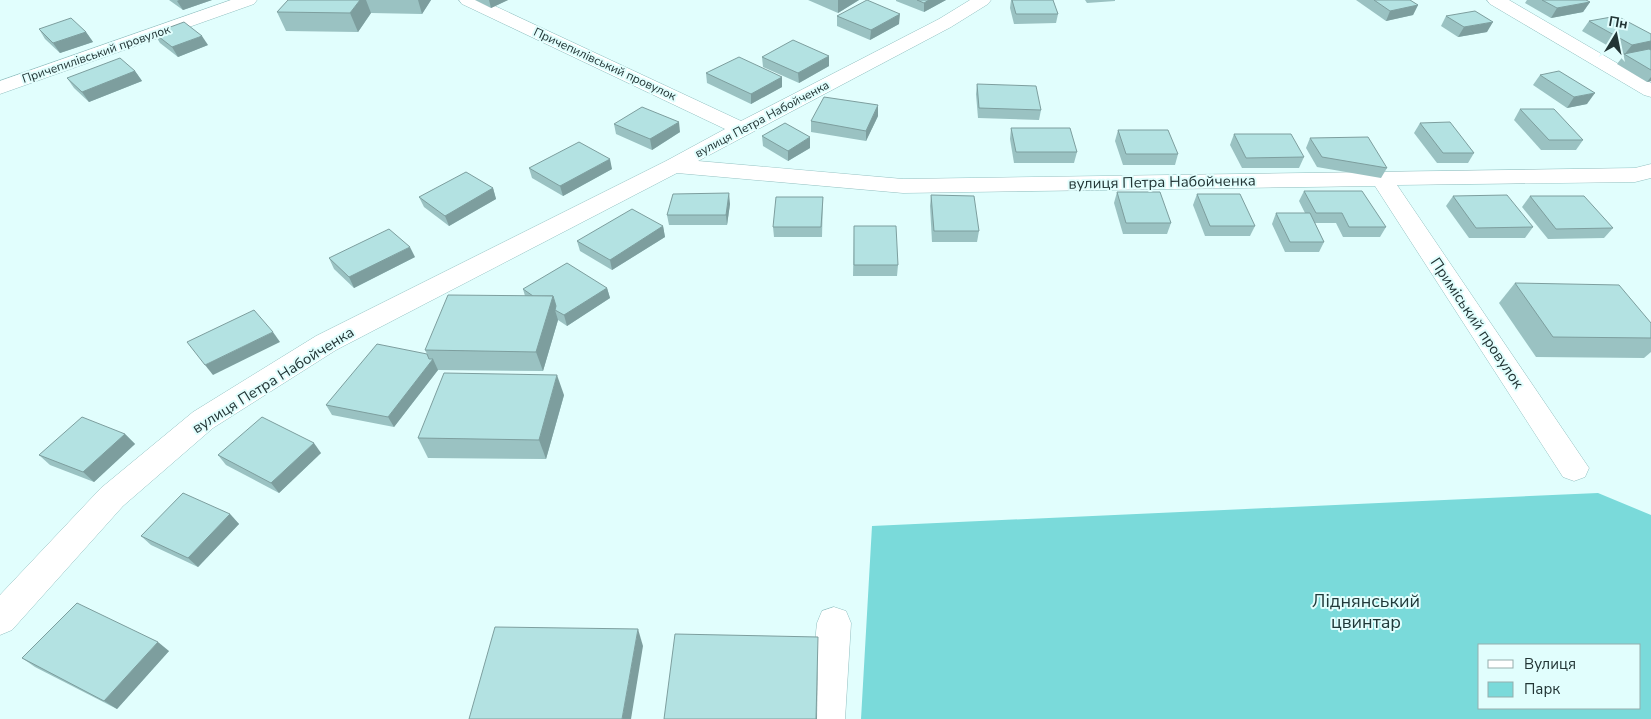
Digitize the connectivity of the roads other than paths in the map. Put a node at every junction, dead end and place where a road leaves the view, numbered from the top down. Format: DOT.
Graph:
graph roads {
  1 [pos="248,0"];
  2 [pos="468,0"];
  3 [pos="982,0"];
  4 [pos="1496,0"];
  5 [pos="0,88"];
  6 [pos="1651,91"];
  7 [pos="741,129"];
  8 [pos="674,166"];
  9 [pos="1651,172"];
  10 [pos="1381,178"];
  11 [pos="1574,468"];
  12 [pos="0,619"];
  13 [pos="834,623"];
  14 [pos="826,719"];
  1 -- 5 [label="street, Причепилівський провулок"];
  2 -- 7 [label="street, Причепилівський провулок"];
  3 -- 7 [label="street, вулиця Петра Набойченка"];
  4 -- 6 [label="street"];
  7 -- 8 [label="street, вулиця Петра Набойченка"];
  8 -- 10 [label="street, вулиця Петра Набойченка"];
  8 -- 12 [label="street, вулиця Петра Набойченка"];
  9 -- 10 [label="street, вулиця Петра Набойченка"];
  10 -- 11 [label="street, Приміський провулок"];
  13 -- 14 [label="street"];
}
